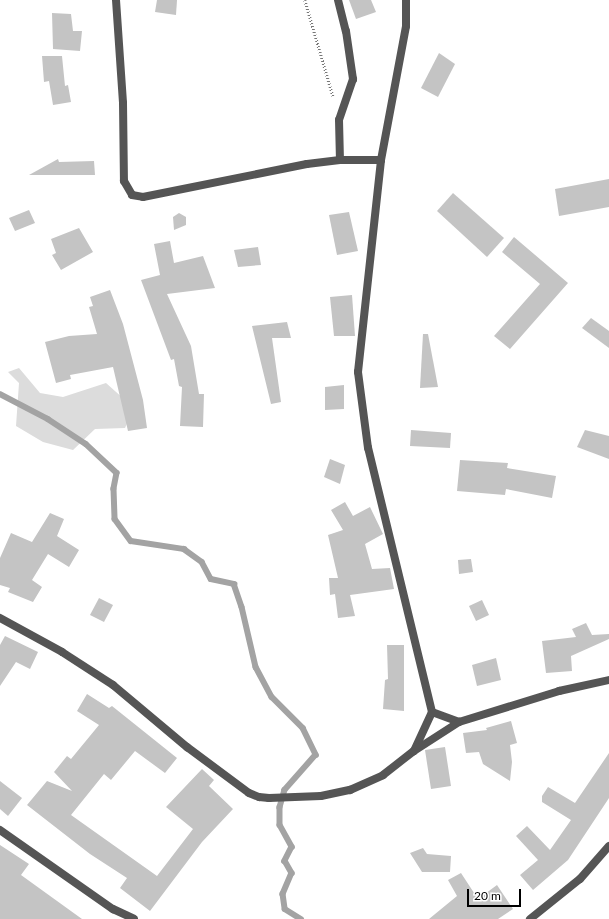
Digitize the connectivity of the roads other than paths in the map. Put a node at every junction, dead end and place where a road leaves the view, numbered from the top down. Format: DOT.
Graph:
graph roads {
  1 [pos="116,0"];
  2 [pos="338,0"];
  3 [pos="406,0"];
  4 [pos="340,160"];
  5 [pos="381,160"];
  6 [pos="0,618"];
  7 [pos="609,680"];
  8 [pos="432,712"];
  9 [pos="459,722"];
  10 [pos="414,751"];
  11 [pos="0,830"];
  12 [pos="609,846"];
  13 [pos="134,919"];
  14 [pos="530,919"];
  1 -- 4 [label="street"];
  2 -- 4 [label="street"];
  3 -- 5 [label="street"];
  4 -- 5 [label="street"];
  5 -- 8 [label="street"];
  6 -- 10 [label="street"];
  7 -- 9 [label="street"];
  8 -- 9 [label="street"];
  8 -- 10 [label="street"];
  9 -- 10 [label="street"];
  11 -- 13 [label="street"];
  12 -- 14 [label="street"];
}
